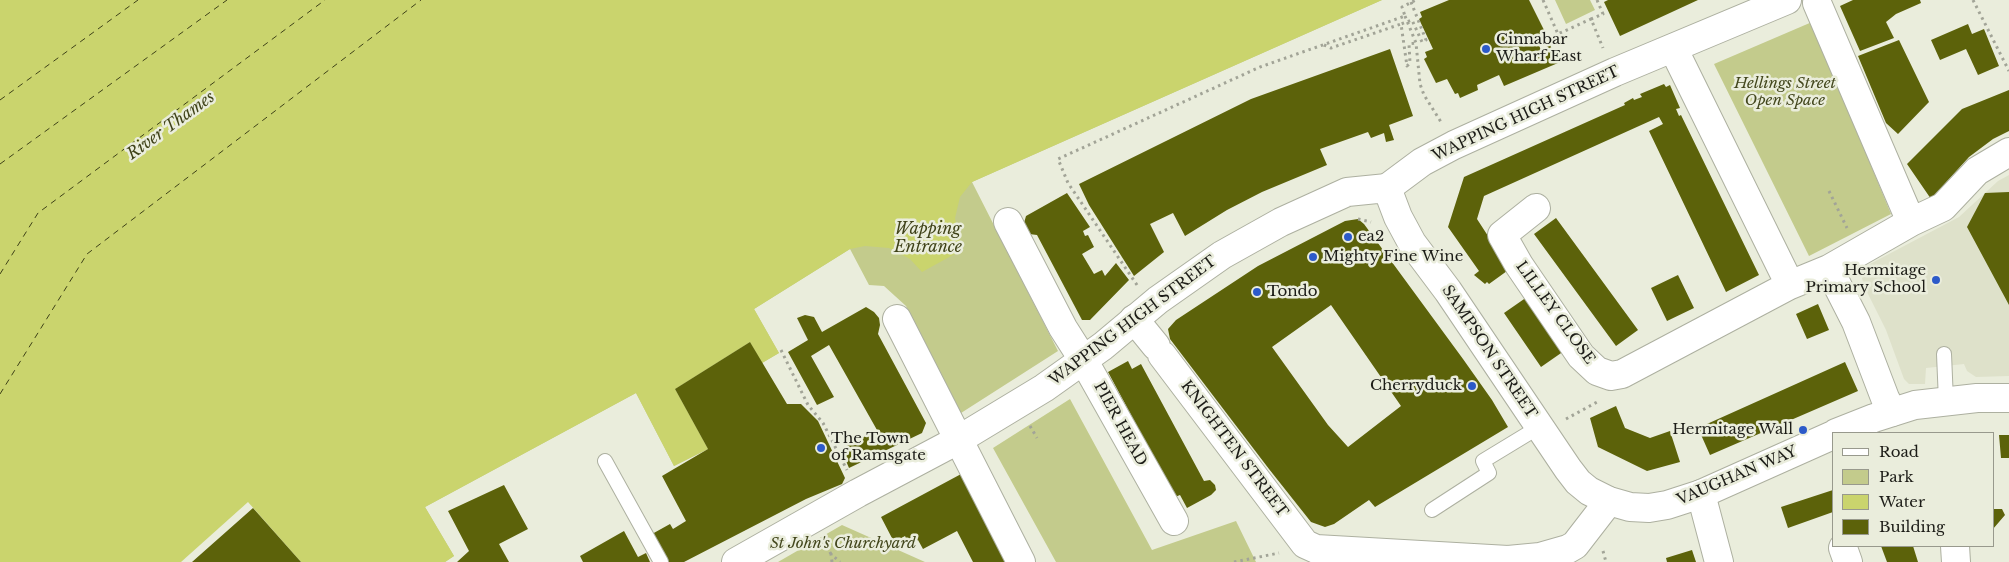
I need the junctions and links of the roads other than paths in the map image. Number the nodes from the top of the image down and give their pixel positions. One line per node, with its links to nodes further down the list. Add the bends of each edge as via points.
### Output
1 (1786, 0): 3 (street, WAPPING HIGH STREET)
2 (1816, 1): 8 (street)
3 (1673, 48): 5 (street, WAPPING HIGH STREET, via 1454,145 1422,162); 10 (street)
4 (2009, 152): 8 (street, via 1976,172 1943,207)
5 (1387, 188): 12 (street, WAPPING HIGH STREET, via 1347,192 1281,222 1214,260); 18 (street, SAMPSON STREET, via 1412,243)
6 (1536, 208): 10 (street, LILLEY CLOSE, via 1502,235 1581,356 1597,372 1611,376 1622,374)
7 (1008, 222): 14 (street, PIER HEAD, via 1063,328)
8 (1911, 222): 9 (street)
9 (1829, 269): 10 (street, LILLEY CLOSE); 17 (street, via 1856,322)
10 (1790, 285)
11 (897, 319): 21 (street)
12 (1134, 319): 14 (street, WAPPING HIGH STREET); 24 (street, KNIGHTEN STREET, via 1305,544 1316,549 1508,560 1540,557 1575,545)
13 (1944, 354): 16 (lane)
14 (1084, 360): 21 (street, WAPPING HIGH STREET); 26 (street, PIER HEAD)
15 (2009, 398): 16 (street, VAUGHAN WAY)
16 (1946, 401): 17 (street, VAUGHAN WAY)
17 (1892, 412): 19 (street, VAUGHAN WAY)
18 (1539, 426): 24 (street, SAMPSON STREET, via 1578,482); 25 (lane, via 1483,461 1489,473)
19 (1839, 432)
20 (1832, 435): 23 (street, VAUGHAN WAY)
21 (958, 440): 29 (street, WAPPING HIGH STREET); 30 (street)
22 (605, 461): 28 (lane)
23 (1701, 494): 24 (street, VAUGHAN WAY, via 1649,508); 31 (street)
24 (1609, 501)
25 (1432, 510)
26 (1174, 522)
27 (1955, 547): 32 (street)
28 (661, 562)
29 (736, 562)
30 (1021, 562)
31 (1719, 562)
32 (1956, 562)

